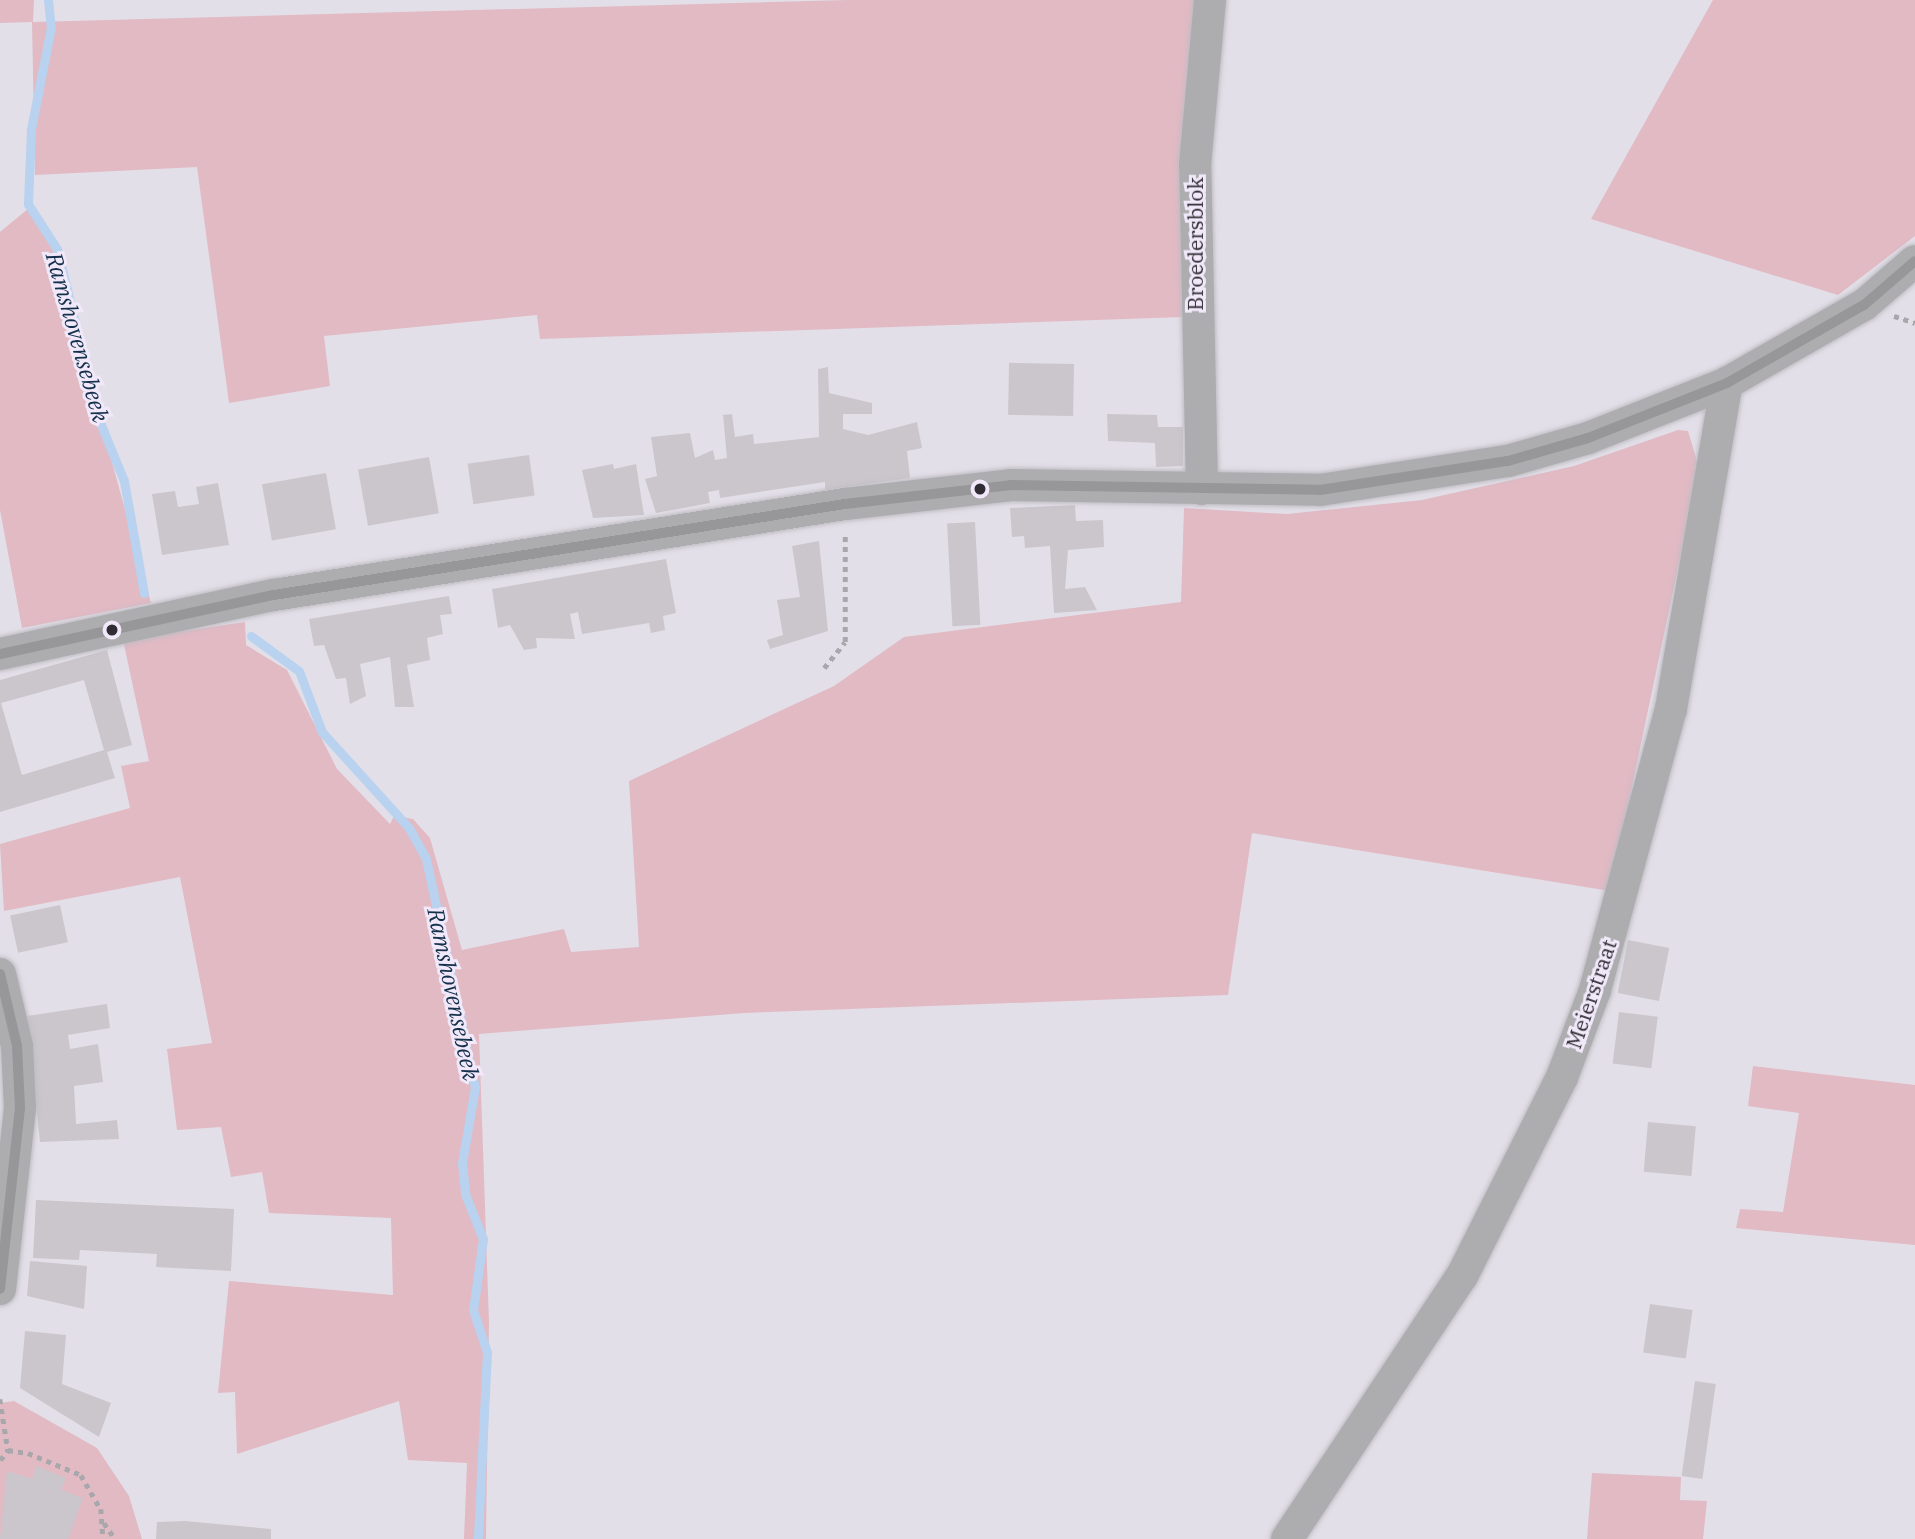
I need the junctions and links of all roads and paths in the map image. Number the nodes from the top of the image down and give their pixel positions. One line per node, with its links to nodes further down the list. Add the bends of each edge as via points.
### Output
1 (1210, 0): 4 (street, Broedersblok, via 1195,165)
2 (1915, 261): 3 (street, via 1864,305)
3 (1727, 383): 4 (street, via 1588,438 1508,461 1320,490); 16 (street, Meierstraat, via 1671,709 1595,990 1562,1077 1462,1276)
4 (1202, 489): 5 (street, via 1010,485)
5 (845, 504): 6 (street, via 274,595); 7 (path, via 845,642)
6 (0, 654)
7 (824, 668)
8 (0, 974): 9 (street, via 17,1046 20,1108)
9 (0, 1289)
10 (0, 1399): 11 (path)
11 (8, 1450): 12 (path); 13 (path, via 81,1475)
12 (0, 1460)
13 (103, 1522): 14 (path); 15 (path)
14 (103, 1539)
15 (115, 1539)
16 (1287, 1539)

